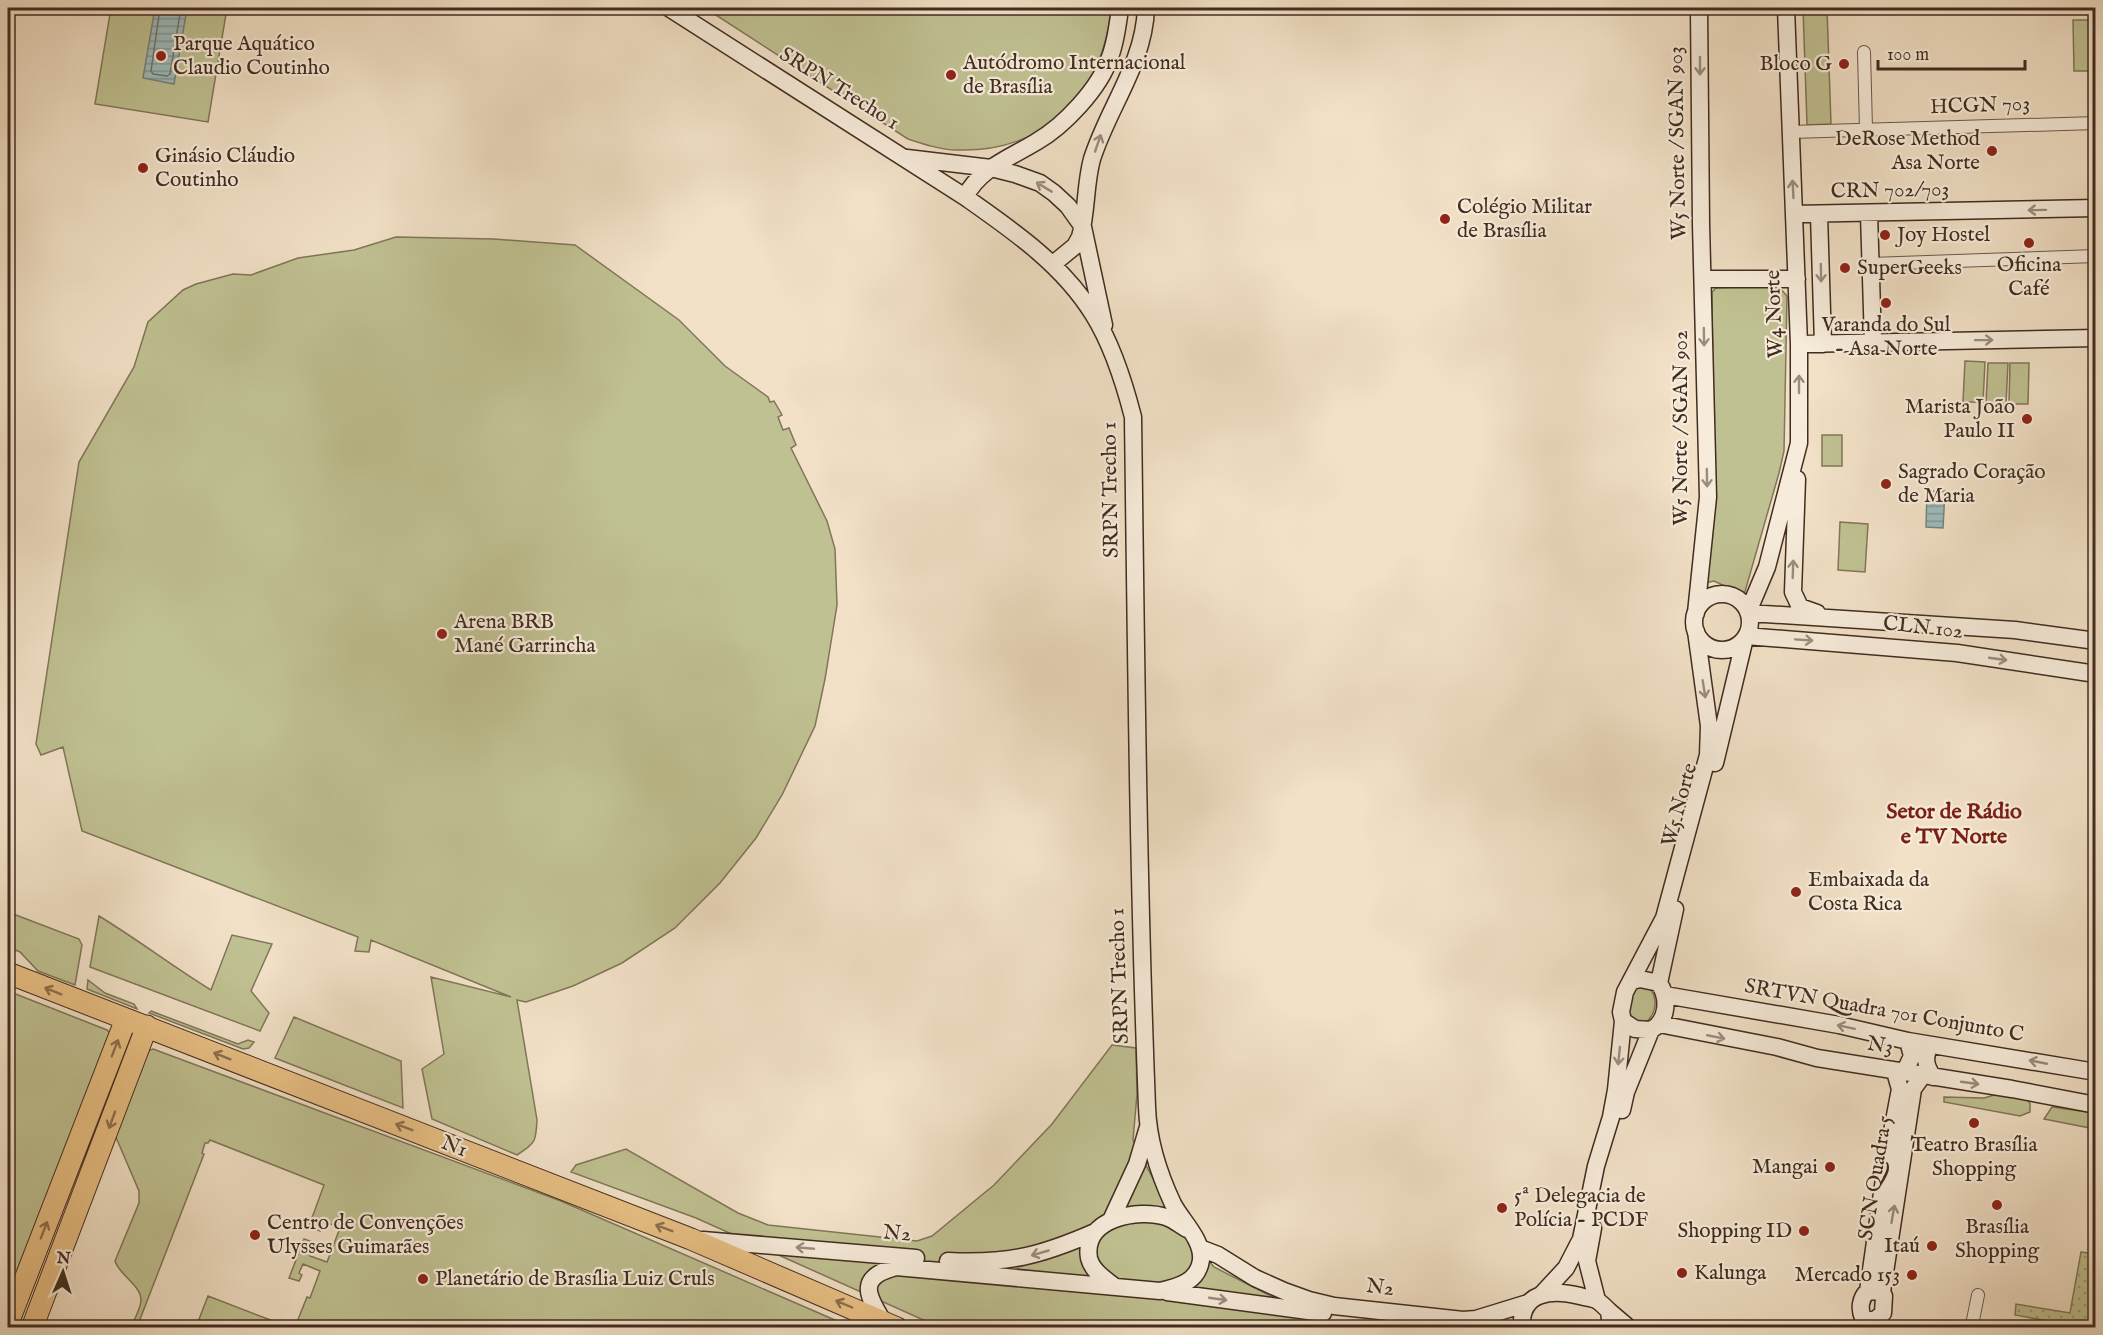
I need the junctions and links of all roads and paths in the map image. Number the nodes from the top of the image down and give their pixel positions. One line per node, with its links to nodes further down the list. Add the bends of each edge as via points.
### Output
1 (669, 8): 11 (main road, SRPN Trecho 1)
2 (1120, 8): 10 (main road, via 1110,59 1094,87 1066,119)
3 (1146, 8): 15 (main road, one-way to 3, via 1091,162 1139,53)
4 (1699, 8): 25 (main road, W5 Norte / SGAN 903, one-way to 25)
5 (1786, 8): 9 (main road, W4 Norte)
6 (1864, 52): 8 (street)
7 (2096, 123): 8 (street, HCGN 703)
8 (1866, 129): 9 (street, HCGN 703)
9 (1790, 132): 17 (main road, W4 Norte, one-way to 9)
10 (1014, 154): 12 (main road); 13 (main road)
11 (904, 158): 12 (main road); 14 (main road, SRPN Trecho 1)
12 (966, 165): 13 (main road)
13 (991, 168): 14 (main road, via 975,181); 20 (main road, one-way to 13, via 1068,206 1040,183)
14 (965, 197): 23 (main road, SRPN Trecho 1)
15 (1087, 200): 20 (main road); 21 (main road)
16 (2096, 208): 18 (main road, CRN 702/703, one-way to 18)
17 (1794, 214): 19 (main road, CRN 702/703); 26 (main road, W4 Norte)
18 (1869, 214): 19 (main road, CRN 702/703); 24 (main road)
19 (1819, 215): 31 (main road, one-way to 31)
20 (1083, 227): 21 (main road); 23 (main road, via 1075,246)
21 (1089, 255): 28 (main road)
22 (2096, 256): 24 (street)
23 (1053, 264): 28 (main road, SRPN Trecho 1, via 1094,314)
24 (1871, 264): 29 (main road)
25 (1703, 279): 26 (main road); 34 (main road, W5 Norte / SGAN 902, one-way to 34, via 1708,497)
26 (1797, 279): 30 (main road, W4 Norte)
27 (2096, 338): 29 (main road, one-way to 27)
28 (1107, 341): 57 (main road, SRPN Trecho 1, via 1133,417 1140,910)
29 (1873, 342): 31 (main road)
30 (1799, 344): 31 (main road); 32 (main road, W4 Norte, one-way to 30)
31 (1823, 344)
32 (1799, 442): 33 (main road, W4 Norte, via 1767,567); 35 (main road, one-way to 32, via 1800,607 1793,592)
33 (1748, 612): 34 (main road, via 1732,595 1720,594 1708,597); 35 (main road, CLN 102); 38 (main road, via 1749,629)
34 (1696, 614): 37 (main road)
35 (1838, 618): 36 (main road, CLN 102)
36 (1873, 619): 39 (main road, CLN 102); 40 (main road)
37 (1696, 631): 38 (main road, via 1700,639 1715,648 1732,647); 43 (main road, one-way to 43, via 1709,726 1708,755 1664,918)
38 (1745, 637): 40 (main road, CLN 102, one-way to 40); 44 (main road, W5 Norte, via 1673,915)
39 (2096, 641)
40 (1872, 645): 41 (main road, CLN 102, one-way to 41)
41 (2096, 674)
42 (8, 973): 45 (highway, N1, one-way to 42)
43 (1632, 981): 44 (main road, via 1654,980); 46 (main road, via 1622,1003)
44 (1662, 989): 48 (main road, via 1664,1014); 49 (main road, SRTVN Quadra 701 Conjunto C, one-way to 44)
45 (126, 1019): 47 (highway, N1); 54 (highway, one-way to 45)
46 (1623, 1021): 48 (main road, via 1635,1029); 67 (main road, one-way to 67, via 1611,1117 1581,1239 1566,1268)
47 (147, 1026): 55 (highway); 61 (highway, N1, one-way to 47)
48 (1655, 1027): 51 (main road, N3, one-way to 51); 68 (main road, via 1626,1092 1598,1199 1587,1261)
49 (1908, 1041): 50 (main road, SRTVN Quadra 701 Conjunto C); 51 (main road, via 1912,1056)
50 (1930, 1045): 52 (main road, SRTVN Quadra 701 Conjunto C, one-way to 50); 53 (main road, via 1925,1058)
51 (1900, 1072): 53 (main road, N3); 65 (main road, via 1887,1158)
52 (2096, 1072)
53 (1928, 1076): 56 (main road, N3, one-way to 56); 65 (main road, SCN Quadra 5, one-way to 53, via 1913,1089)
54 (100, 1084): 55 (highway); 70 (highway, one-way to 54)
55 (122, 1092): 73 (highway, one-way to 73)
56 (2096, 1105)
57 (1148, 1126): 58 (main road, SRPN Trecho 1, via 1137,1164); 59 (main road, SRPN Trecho 1, via 1161,1174)
58 (1112, 1218): 59 (main road, via 1146,1213 1168,1217); 60 (main road)
59 (1190, 1231): 62 (main road)
60 (1095, 1233): 61 (main road, N2, one-way to 61, via 1035,1255 977,1262); 63 (main road, via 1089,1259)
61 (691, 1239): 72 (highway, N1, one-way to 61)
62 (1200, 1248): 64 (main road, via 1196,1274 1188,1282); 67 (main road, N2, via 1284,1292 1334,1306 1462,1320)
63 (1114, 1286): 64 (main road); 72 (main road, N2, via 896,1267 871,1278 868,1290 871,1302)
64 (1160, 1291): 74 (main road, N2, one-way to 74)
65 (1875, 1292): 71 (main road, via 1884,1296 1882,1313)
66 (1978, 1295): 69 (street)
67 (1534, 1299): 68 (main road, via 1557,1292); 75 (main road, via 1523,1310)
68 (1606, 1313): 76 (main road)
69 (1973, 1320)
70 (8, 1323)
71 (1868, 1323)
72 (890, 1324)
73 (32, 1328)
74 (1434, 1328)
75 (1522, 1328)
76 (1629, 1328)

